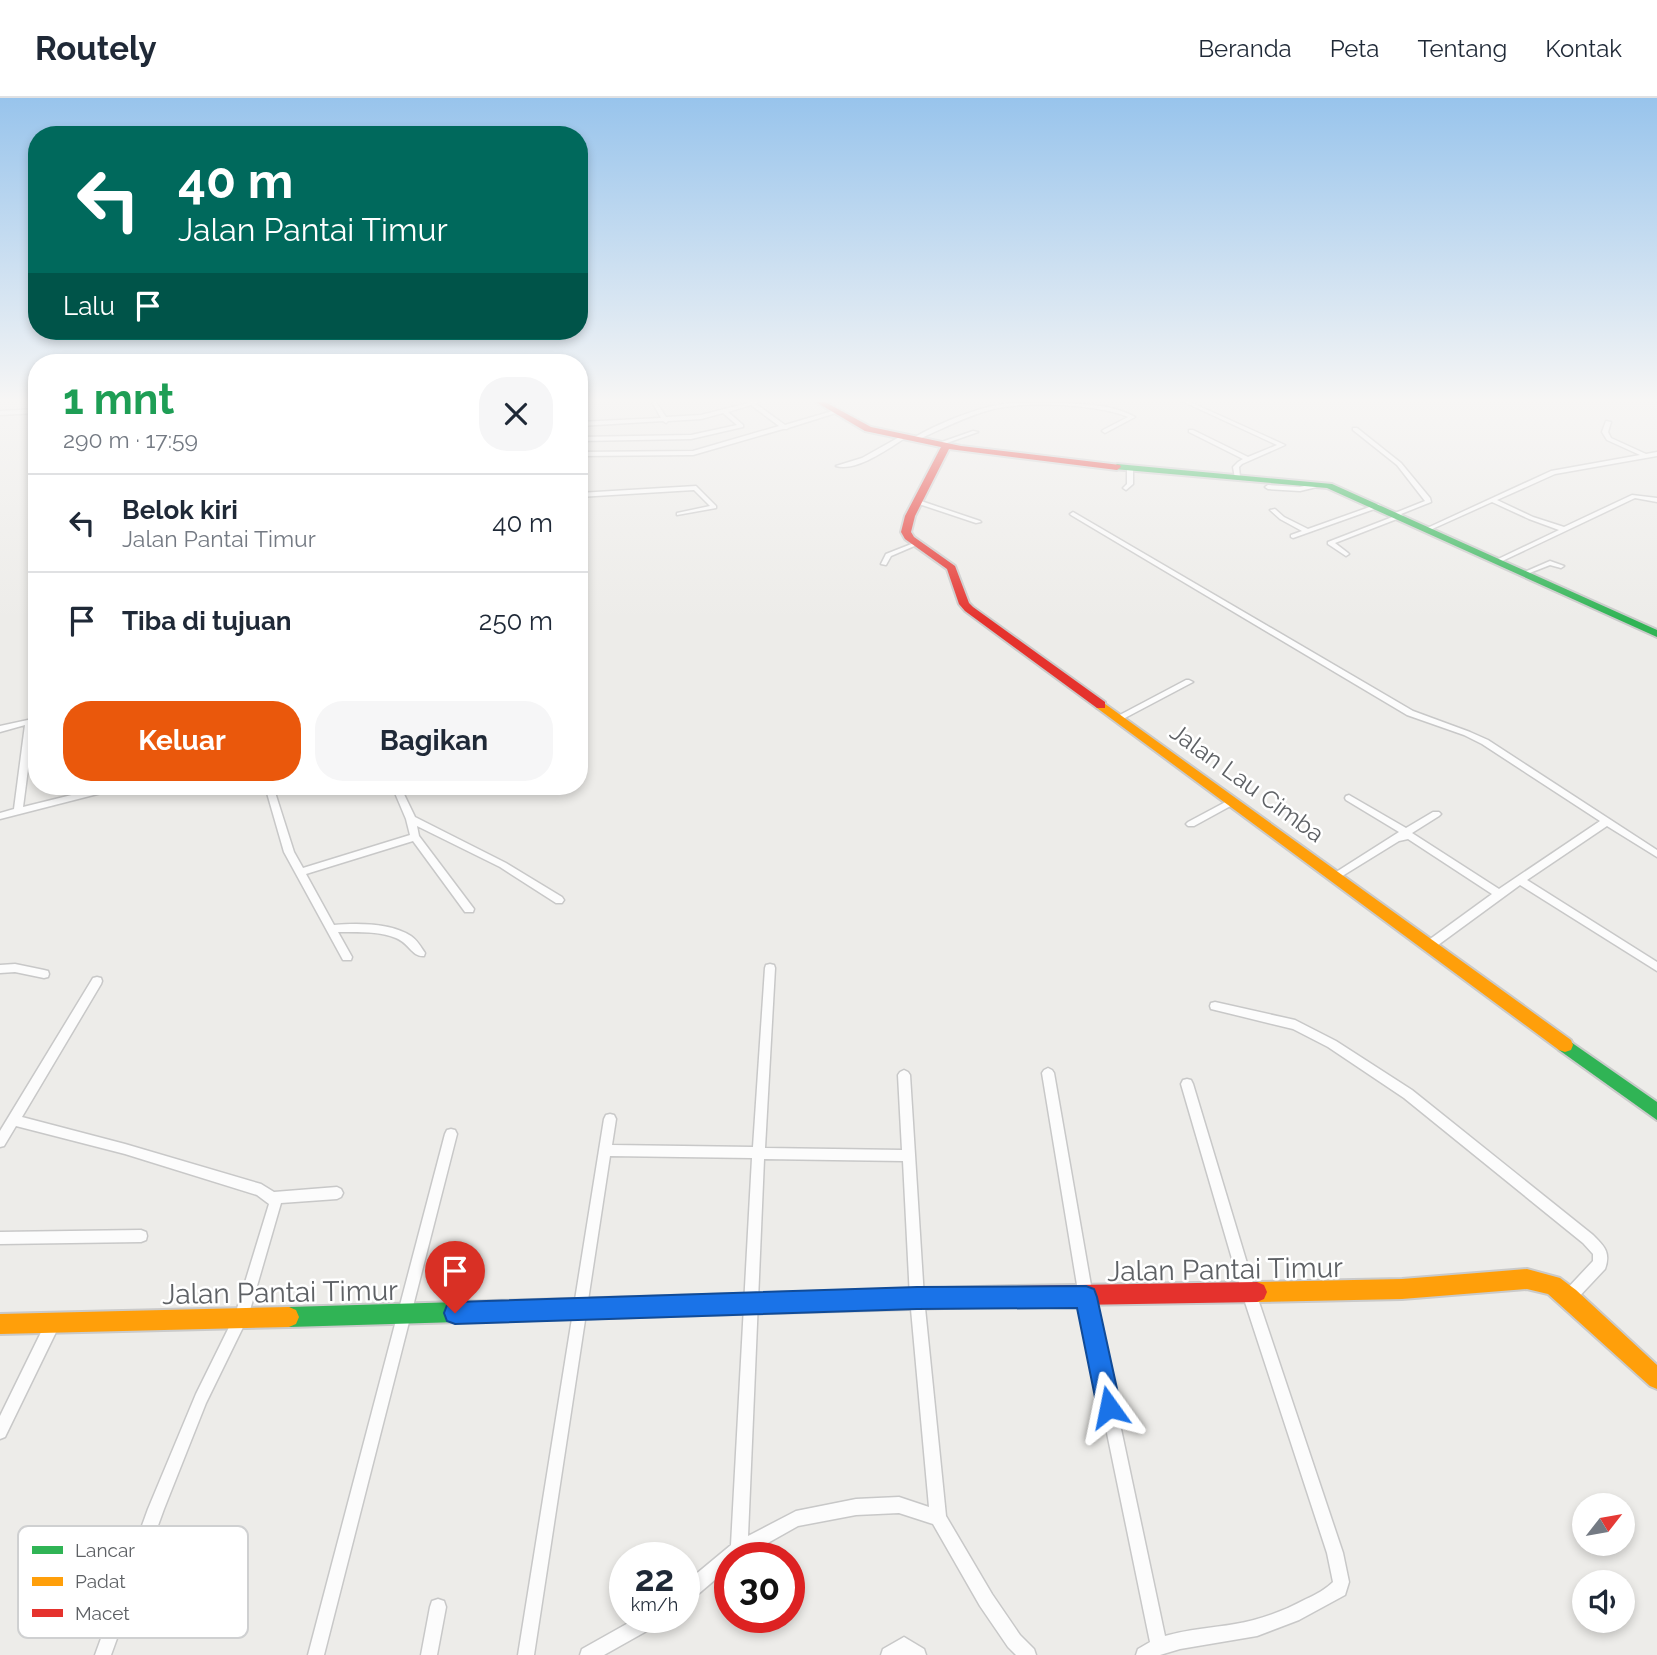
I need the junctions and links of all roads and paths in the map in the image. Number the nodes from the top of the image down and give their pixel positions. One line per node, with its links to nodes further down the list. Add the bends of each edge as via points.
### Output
1 (930, 475): 13 (street)
2 (1130, 475): 9 (street)
3 (1209, 475): 6 (street)
4 (1408, 475): 18 (street, via 1428,502)
5 (1547, 475): 11 (street)
6 (1237, 477): 7 (street)
7 (1320, 485): 8 (street); 14 (street)
8 (1268, 487)
9 (1126, 488)
10 (588, 494): 16 (street, via 692,488 699,489 714,507)
11 (1493, 500): 20 (street); 21 (street)
12 (1657, 500): 21 (street, via 1634,496)
13 (918, 502): 19 (street); 24 (street, via 906,532)
14 (1378, 506): 18 (street); 22 (street)
15 (1273, 510): 22 (street)
16 (679, 514)
17 (1073, 514): 45 (street, via 1410,713 1485,742)
18 (1398, 515): 20 (street); 25 (street, via 1330,543)
19 (978, 522)
20 (1428, 529): 26 (street)
21 (1563, 529): 26 (street)
22 (1308, 531): 23 (street)
23 (1293, 536)
24 (916, 544): 27 (street, via 888,555); 32 (street, Jalan Lau Cimba, via 951,568 969,609)
25 (1346, 554)
26 (1498, 561): 29 (street)
27 (884, 564)
28 (1561, 565): 29 (street, via 1550,563)
29 (1525, 573): 30 (street)
30 (1657, 634)
31 (1189, 682): 32 (street)
32 (1120, 718): 40 (street, Jalan Lau Cimba)
33 (28, 722): 34 (street)
34 (0, 729)
35 (28, 751): 41 (street)
36 (83, 795): 41 (street)
37 (272, 795): 50 (street)
38 (400, 795): 44 (street)
39 (1349, 798): 47 (street)
40 (1233, 801): 46 (street); 51 (street, Jalan Lau Cimba)
41 (18, 812): 43 (street)
42 (1436, 814): 47 (street)
43 (0, 816)
44 (411, 819): 48 (street); 54 (street, via 503,865)
45 (1606, 822): 49 (street); 52 (street)
46 (1191, 824)
47 (1403, 833): 51 (street); 53 (street)
48 (415, 837): 50 (street); 55 (street)
49 (1657, 854)
50 (300, 872): 56 (street)
51 (1336, 876): 57 (street, Jalan Lau Cimba)
52 (1520, 880): 53 (street); 60 (street)
53 (1499, 894): 57 (street)
54 (559, 900)
55 (469, 909)
56 (332, 929): 58 (street, via 396,934 408,939); 59 (street)
57 (1430, 945): 69 (street, Jalan Lau Cimba)
58 (420, 953)
59 (347, 957)
60 (1657, 967)
61 (770, 968): 75 (street)
62 (0, 969): 63 (street)
63 (44, 974)
64 (97, 981): 71 (street)
65 (1215, 1006): 83 (street, via 1295,1025 1332,1044 1408,1094 1588,1239 1600,1251 1600,1265)
66 (1048, 1073): 82 (street)
67 (904, 1075): 76 (street)
68 (1187, 1084): 81 (street)
69 (1657, 1112)
70 (610, 1119): 74 (street)
71 (15, 1120): 73 (street); 78 (street, via 261,1190)
72 (451, 1134): 87 (street)
73 (0, 1142)
74 (605, 1150): 75 (street); 86 (street)
75 (756, 1153): 76 (street); 85 (street)
76 (907, 1156): 84 (street)
77 (337, 1193): 78 (street)
78 (272, 1198): 88 (street, via 274,1211)
79 (141, 1236): 80 (street)
80 (0, 1238)
81 (1249, 1293): 82 (street, Jalan Pantai Timur); 83 (street, Jalan Pantai Timur, via 1402,1289 1527,1279 1553,1285); 102 (street, via 1335,1553 1341,1586 1287,1618)
82 (1086, 1297): 84 (street, Jalan Pantai Timur); 102 (street)
83 (1569, 1297): 91 (street, Jalan Pantai Timur)
84 (917, 1298): 85 (street, Jalan Pantai Timur); 93 (street)
85 (753, 1303): 86 (street, Jalan Pantai Timur); 95 (street)
86 (580, 1310): 87 (street, Jalan Pantai Timur); 106 (street)
87 (405, 1314): 88 (street, Jalan Pantai Timur); 104 (street)
88 (241, 1317): 89 (street, Jalan Pantai Timur); 94 (street, via 215,1365)
89 (53, 1323): 90 (street, Jalan Pantai Timur); 92 (street)
90 (0, 1324)
91 (1657, 1379)
92 (0, 1432)
93 (938, 1518): 96 (street, via 899,1505 856,1507 796,1519); 110 (street, via 986,1600)
94 (150, 1526)
95 (739, 1542)
96 (752, 1542)
97 (714, 1570): 98 (street)
98 (700, 1582)
99 (439, 1607): 105 (street)
100 (626, 1633): 107 (street)
101 (109, 1638): 103 (street)
102 (1159, 1645): 111 (street)
103 (103, 1655)
104 (316, 1655)
105 (429, 1655)
106 (526, 1655)
107 (588, 1655)
108 (889, 1655): 109 (street, via 904,1645)
109 (918, 1655)
110 (1028, 1655)
111 (1144, 1655)

